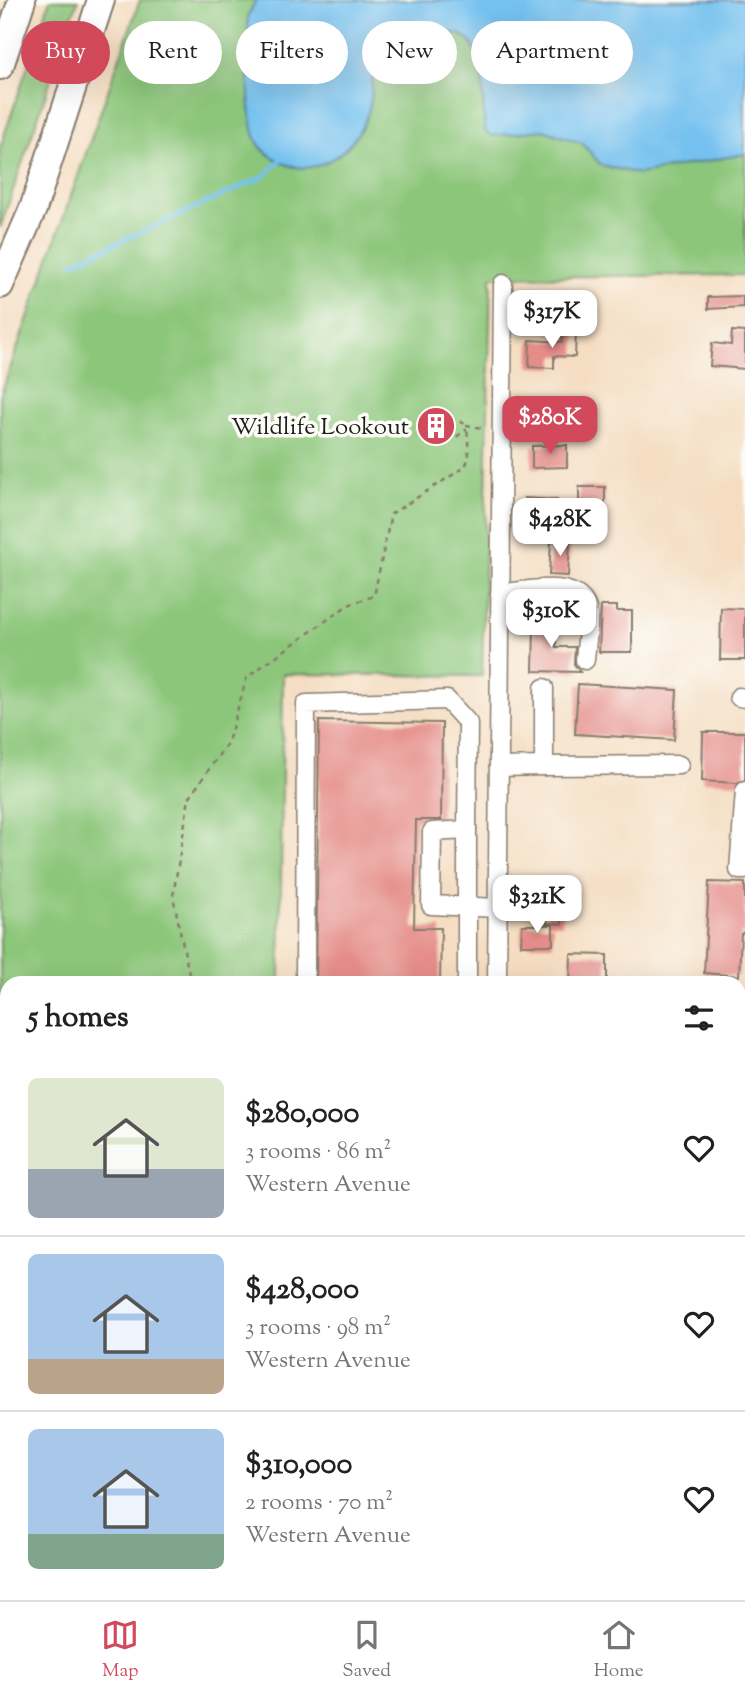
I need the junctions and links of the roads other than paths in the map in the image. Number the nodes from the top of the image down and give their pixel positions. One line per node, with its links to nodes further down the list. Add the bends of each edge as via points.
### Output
1 (22, 0): 3 (highway)
2 (101, 0): 5 (highway, via 33,209)
3 (0, 66)
4 (503, 284): 6 (street)
5 (0, 285)
6 (500, 594): 7 (street, via 536,587 574,594 588,613); 11 (street)
7 (585, 660)
8 (544, 688): 10 (street)
9 (679, 765): 10 (street)
10 (544, 766): 11 (street)
11 (499, 767): 16 (street)
12 (745, 791): 14 (street, via 739,870)
13 (467, 830): 15 (street); 15 (street, via 432,832 430,905); 17 (street, via 468,723 446,700 306,704)
14 (745, 870)
15 (469, 906): 16 (street); 18 (street)
16 (498, 908): 19 (street)
17 (305, 976)
18 (467, 976)
19 (497, 976)

